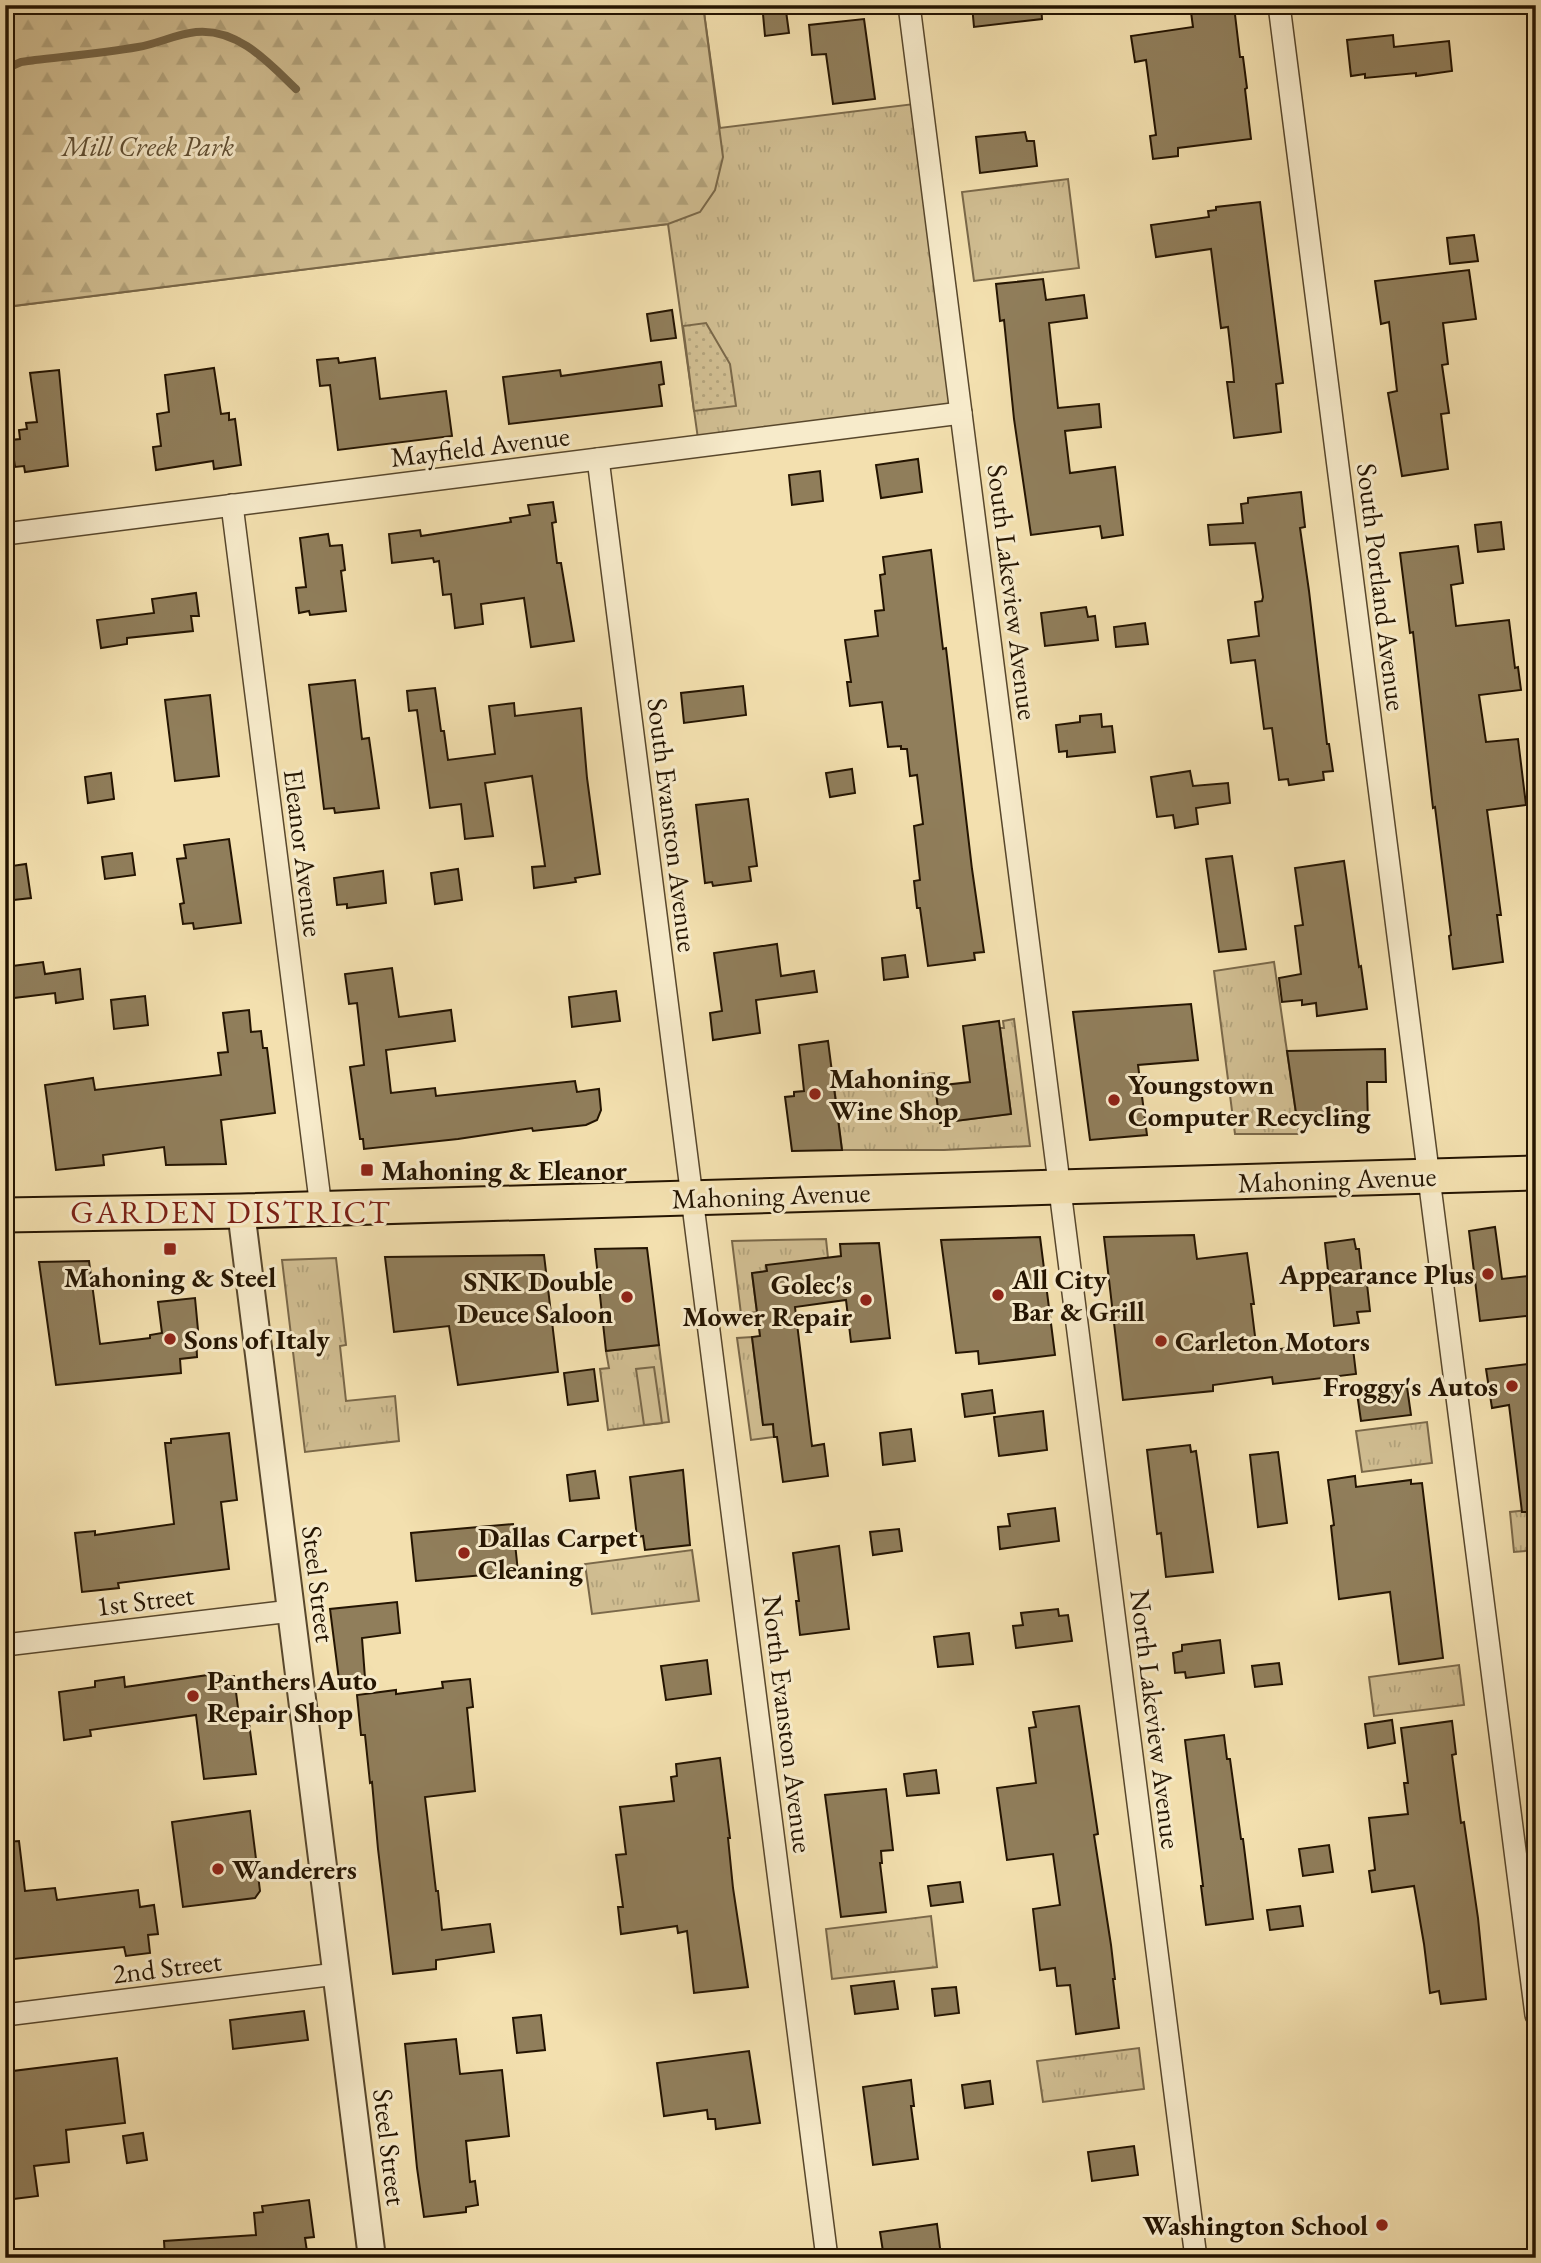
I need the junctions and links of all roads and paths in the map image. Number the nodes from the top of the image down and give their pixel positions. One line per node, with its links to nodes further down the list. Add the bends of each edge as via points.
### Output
1 (909, 5): 3 (street, South Lakeview Avenue)
2 (1279, 5): 8 (street, South Portland Avenue)
3 (961, 413): 4 (street, Mayfield Avenue); 9 (street, South Lakeview Avenue)
4 (598, 459): 5 (street, Mayfield Avenue); 10 (street, South Evanston Avenue)
5 (232, 505): 6 (street, Mayfield Avenue); 11 (street, Eleanor Avenue)
6 (5, 534)
7 (1536, 1173): 8 (main road, Mahoning Avenue)
8 (1429, 1176): 9 (main road, Mahoning Avenue); 18 (street, South Portland Avenue)
9 (1061, 1186): 10 (main road, Mahoning Avenue); 21 (street, North Lakeview Avenue)
10 (692, 1198): 11 (main road, Mahoning Avenue); 20 (street, North Evanston Avenue)
11 (321, 1208): 12 (main road, Mahoning Avenue)
12 (240, 1211): 13 (main road, Mahoning Avenue); 14 (street, Steel Street)
13 (5, 1215)
14 (291, 1611): 15 (street, 1st Street); 16 (street, Steel Street)
15 (5, 1645)
16 (336, 1974): 17 (street, 2nd Street); 19 (street, Steel Street)
17 (5, 2015)
18 (1536, 2015)
19 (372, 2258)
20 (827, 2258)
21 (1196, 2258)

